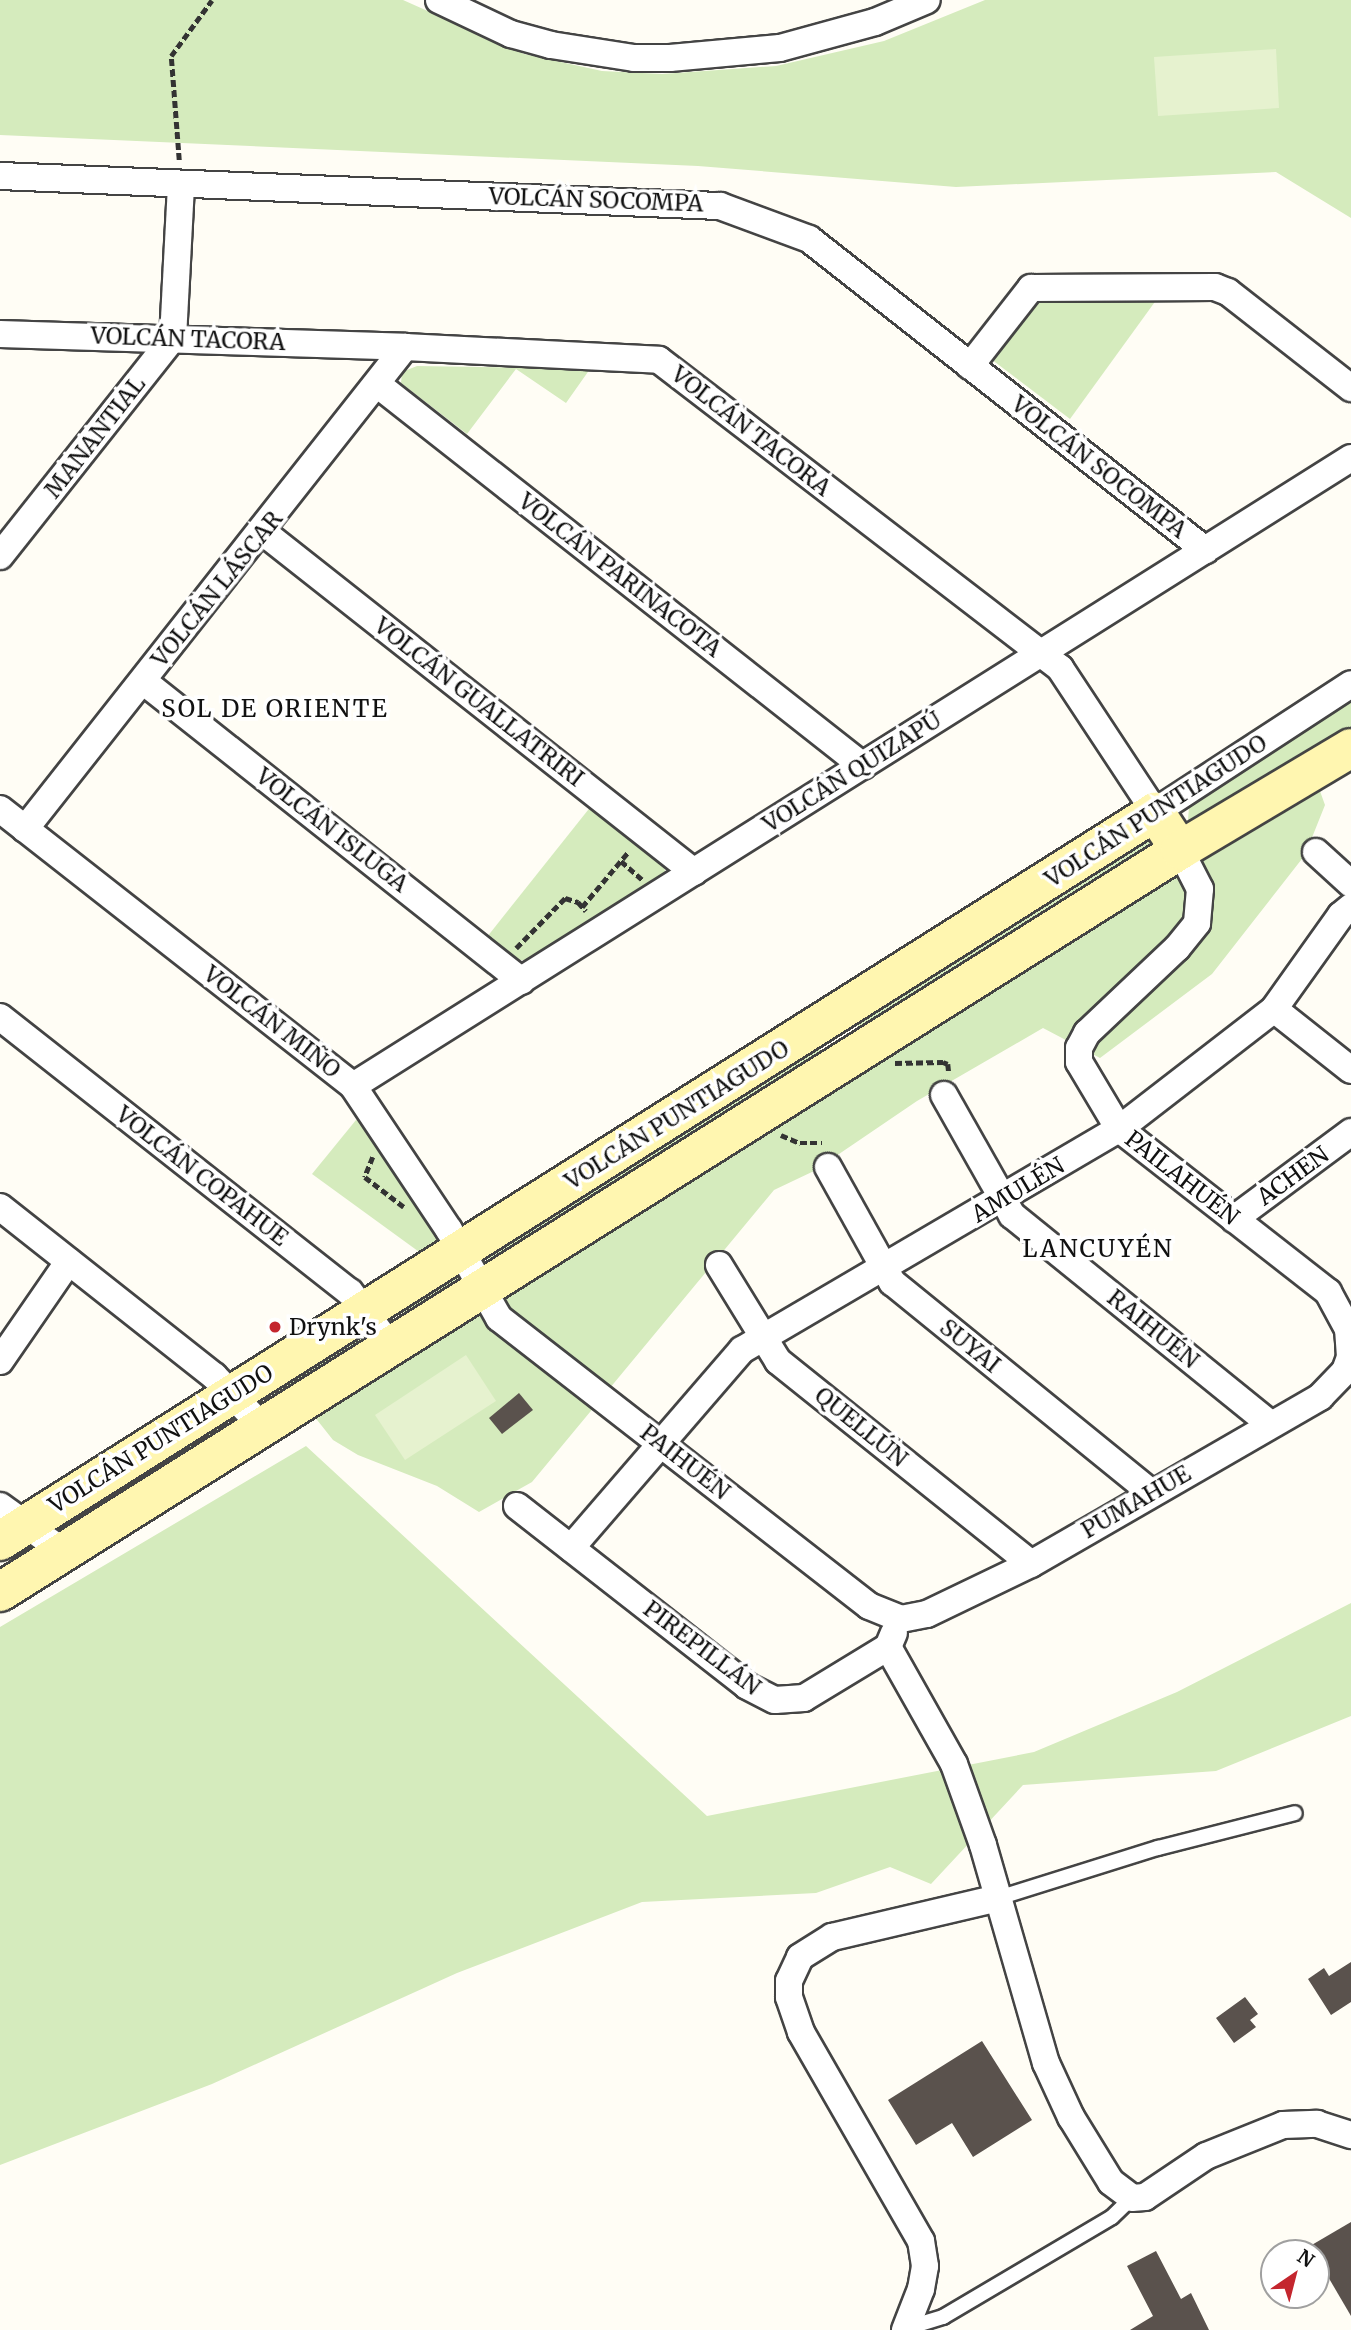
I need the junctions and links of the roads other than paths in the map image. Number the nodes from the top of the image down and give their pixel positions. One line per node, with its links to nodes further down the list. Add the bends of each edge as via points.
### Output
1 (439, 0): 2 (street, via 511,34 551,45 634,58 670,58 780,48 874,22)
2 (927, 0)
3 (0, 176): 4 (street, VOLCÁN SOCOMPA)
4 (181, 186): 6 (street); 8 (street, VOLCÁN SOCOMPA, via 696,201 720,206 809,239)
5 (0, 334): 6 (street, VOLCÁN TACORA)
6 (173, 338): 7 (street, VOLCÁN TACORA); 14 (street, MANANTIAL)
7 (405, 346): 9 (street, VOLCÁN LÁSCAR); 15 (street, VOLCÁN TACORA, via 659,360)
8 (970, 366): 10 (street, via 1031,288 1215,287 1228,292); 13 (street, VOLCÁN SOCOMPA)
9 (377, 384): 12 (street, VOLCÁN LÁSCAR); 19 (street, VOLCÁN PARINACOTA)
10 (1351, 388)
11 (1351, 458): 13 (street, VOLCÁN QUIZAPÚ)
12 (263, 533): 16 (street, VOLCÁN LÁSCAR); 25 (street, VOLCÁN GUALLATRIRI)
13 (1205, 550): 15 (street, VOLCÁN QUIZAPÚ)
14 (0, 556)
15 (1040, 654): 19 (street, VOLCÁN QUIZAPÚ); 21 (street, VOLCÁN TACORA, via 1077,688)
16 (143, 681): 22 (street, VOLCÁN LÁSCAR); 28 (street, VOLCÁN ISLUGA)
17 (1351, 684): 21 (street, VOLCÁN PUNTIAGUDO)
18 (1351, 748): 23 (main road, VOLCÁN PUNTIAGUDO)
19 (863, 766): 25 (street, VOLCÁN QUIZAPÚ)
20 (0, 810): 22 (street, VOLCÁN MIÑO)
21 (1155, 812): 23 (main road, VOLCÁN TACORA); 31 (main road, VOLCÁN PUNTIAGUDO)
22 (25, 829): 34 (street, VOLCÁN MIÑO)
23 (1180, 850): 32 (main road, VOLCÁN PUNTIAGUDO); 36 (street, PAILAHUÉN, via 1200,889 1197,923 1177,948 1095,1025 1079,1048 1085,1078)
24 (1316, 852): 26 (street)
25 (694, 872): 28 (street, VOLCÁN QUIZAPÚ)
26 (1351, 884)
27 (1351, 907): 29 (street, AMULÉN)
28 (521, 981): 34 (street, VOLCÁN QUIZAPÚ)
29 (1274, 1009): 33 (street); 36 (street, AMULÉN)
30 (0, 1017): 48 (street, VOLCÁN COPAHUE, via 340,1283)
31 (829, 1019): 32 (main road); 42 (main road, VOLCÁN PUNTIAGUDO)
32 (851, 1057): 46 (main road, VOLCÁN PUNTIAGUDO)
33 (1351, 1070)
34 (353, 1086): 42 (street, VOLCÁN MIÑO)
35 (944, 1095): 39 (street, RAIHUÉN)
36 (1119, 1129): 39 (street, AMULÉN); 41 (street, PAILAHUÉN)
37 (1351, 1132): 41 (street, ACHEN)
38 (828, 1167): 45 (street, SUYAI)
39 (1004, 1200): 45 (street, AMULÉN); 54 (street, RAIHUÉN, via 1012,1214)
40 (0, 1207): 43 (street)
41 (1234, 1219): 47 (street, PAILAHUÉN)
42 (461, 1251): 46 (street, VOLCÁN MIÑO); 48 (main road, VOLCÁN PUNTIAGUDO)
43 (69, 1261): 52 (street); 53 (street)
44 (719, 1265): 49 (street, QUELLÚN)
45 (883, 1268): 49 (street, AMULÉN); 57 (street, SUYAI, via 892,1282)
46 (482, 1290): 50 (main road, VOLCÁN PUNTIAGUDO); 56 (street, PAIHUÉN, via 492,1310 509,1327)
47 (1343, 1296): 51 (street, PAILAHUÉN)
48 (366, 1310): 50 (street, VOLCÁN COPAHUE); 53 (main road, VOLCÁN PUNTIAGUDO)
49 (762, 1337): 56 (street, AMULÉN, via 720,1371); 62 (street, QUELLÚN, via 778,1361)
50 (391, 1348): 55 (main road, VOLCÁN PUNTIAGUDO)
51 (1351, 1357): 54 (street, PUMAHUE, via 1330,1391)
52 (0, 1361)
53 (234, 1393): 55 (street); 59 (main road, VOLCÁN PUNTIAGUDO)
54 (1270, 1424): 57 (street, PUMAHUE)
55 (262, 1426): 61 (main road, VOLCÁN PUNTIAGUDO)
56 (661, 1442): 60 (street); 64 (street, PAIHUÉN, via 869,1606)
57 (1152, 1493): 62 (street, PUMAHUE)
58 (517, 1506): 60 (street, PIREPILLÁN)
59 (9, 1524): 61 (street)
60 (571, 1548): 65 (street, PIREPILLÁN, via 747,1686 775,1700 804,1698)
61 (64, 1552): 63 (main road, VOLCÁN PUNTIAGUDO)
62 (1031, 1564): 64 (street, PUMAHUE, via 927,1614)
63 (0, 1592)
64 (901, 1619): 65 (street)
65 (888, 1647): 67 (street, via 924,1707 967,1796)
66 (1295, 1814): 67 (lane, via 1158,1848)
67 (998, 1899): 69 (street, via 1046,2063 1094,2158 1111,2182); 70 (street, via 832,1937 800,1957 789,1981 791,2006 801,2032 921,2241 925,2266 917,2306)
68 (1351, 2134): 69 (street, via 1317,2124 1283,2125 1226,2146 1145,2197)
69 (1132, 2198): 70 (lane, via 1112,2217 943,2316)
70 (906, 2329)

